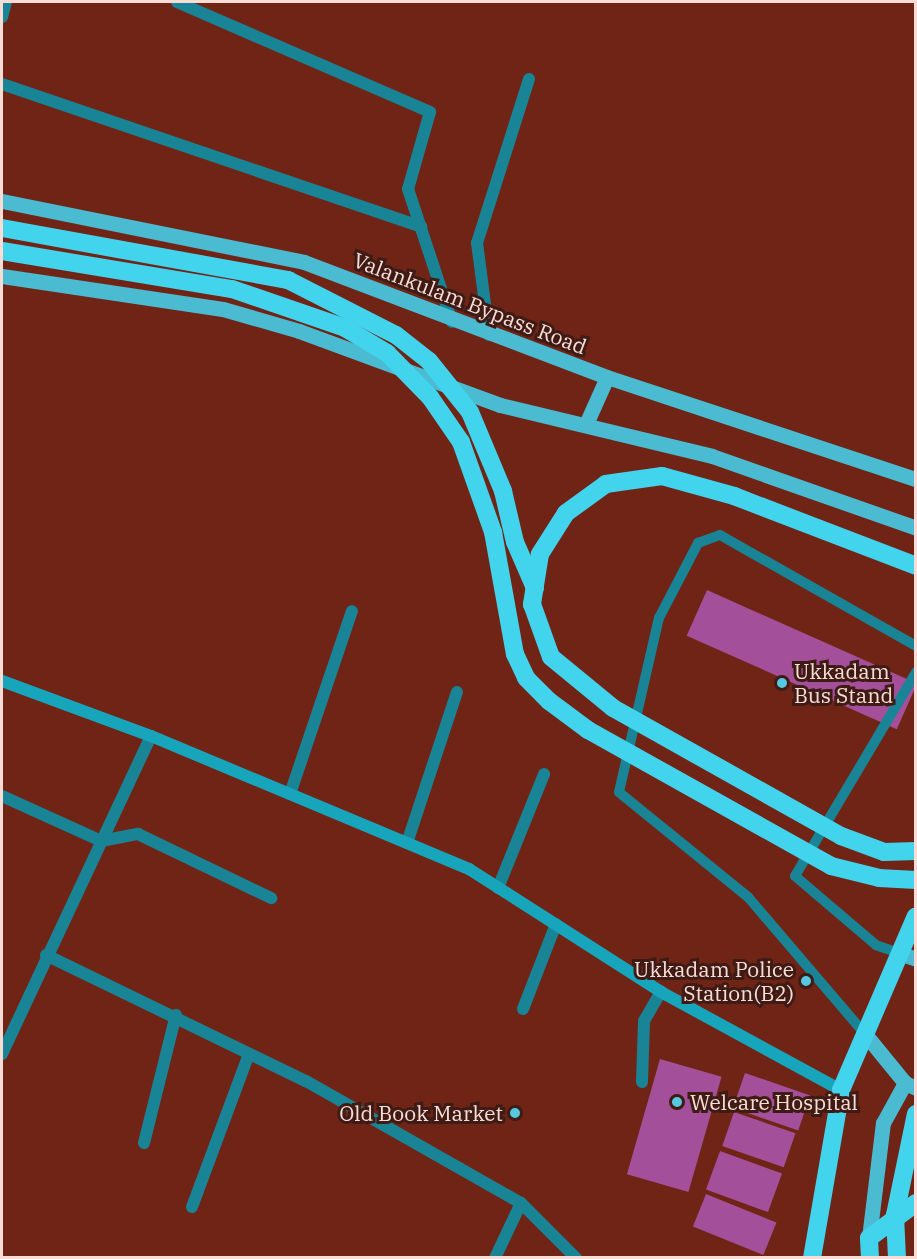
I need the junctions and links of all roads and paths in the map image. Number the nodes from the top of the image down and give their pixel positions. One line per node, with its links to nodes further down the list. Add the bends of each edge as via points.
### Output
1 (6, 2): 3 (street)
2 (177, 2): 7 (street, via 430,112 408,189)
3 (2, 17)
4 (529, 79): 12 (street, via 477,243)
5 (2, 84): 7 (street)
6 (2, 201): 11 (main road, Valankulam Bypass Road, via 304,262)
7 (421, 227): 11 (street)
8 (2, 228): 18 (highway, bridge, via 288,280 396,334 429,361 470,412 503,491 515,542)
9 (2, 251): 31 (highway, bridge, via 232,289 345,328 387,352 430,397 462,442 493,532 515,654 526,678 549,701 588,730 831,866 879,878)
10 (2, 276): 14 (main road, via 223,309 299,331 500,405)
11 (452, 322): 12 (main road, Valankulam Bypass Road)
12 (489, 335): 13 (main road, Valankulam Bypass Road)
13 (606, 377): 14 (main road); 15 (main road, Valankulam Bypass Road)
14 (586, 424): 16 (main road, via 712,456)
15 (915, 479)
16 (915, 528)
17 (915, 566): 18 (highway, bridge, via 734,496 662,476 606,484 573,507 540,554)
18 (535, 588): 30 (highway, bridge, via 537,626 551,657 613,708 841,836 884,852)
19 (352, 611): 26 (street)
20 (915, 646): 41 (lane, via 720,535 698,543 659,618 619,792 748,897)
21 (915, 672): 37 (lane, via 795,876 876,945)
22 (2, 681): 24 (street)
23 (457, 692): 29 (street)
24 (151, 736): 26 (street); 28 (street)
25 (544, 774): 32 (street)
26 (290, 794): 29 (street)
27 (2, 796): 28 (street)
28 (101, 841): 33 (street, via 138,834); 36 (street)
29 (407, 843): 32 (street, via 469,868)
30 (915, 851)
31 (915, 880)
32 (498, 888): 35 (street)
33 (271, 898)
34 (915, 916): 37 (highway)
35 (556, 924): 38 (street); 39 (street)
36 (46, 956): 40 (street); 42 (street)
37 (907, 956): 41 (highway)
38 (661, 992): 44 (street, via 644,1021); 46 (street)
39 (523, 1009)
40 (175, 1016): 43 (street); 48 (street)
41 (865, 1034): 45 (main road); 46 (highway)
42 (3, 1048)
43 (249, 1054): 49 (street); 51 (street)
44 (642, 1082)
45 (910, 1085): 52 (main road, via 883,1123)
46 (841, 1090): 55 (highway)
47 (915, 1114): 57 (highway, bridge, via 895,1215)
48 (144, 1143)
49 (521, 1203): 53 (street); 54 (street)
50 (915, 1203): 52 (highway)
51 (192, 1207)
52 (869, 1238): 56 (highway)
53 (495, 1257)
54 (576, 1257)
55 (812, 1257)
56 (870, 1257)
57 (897, 1257)

